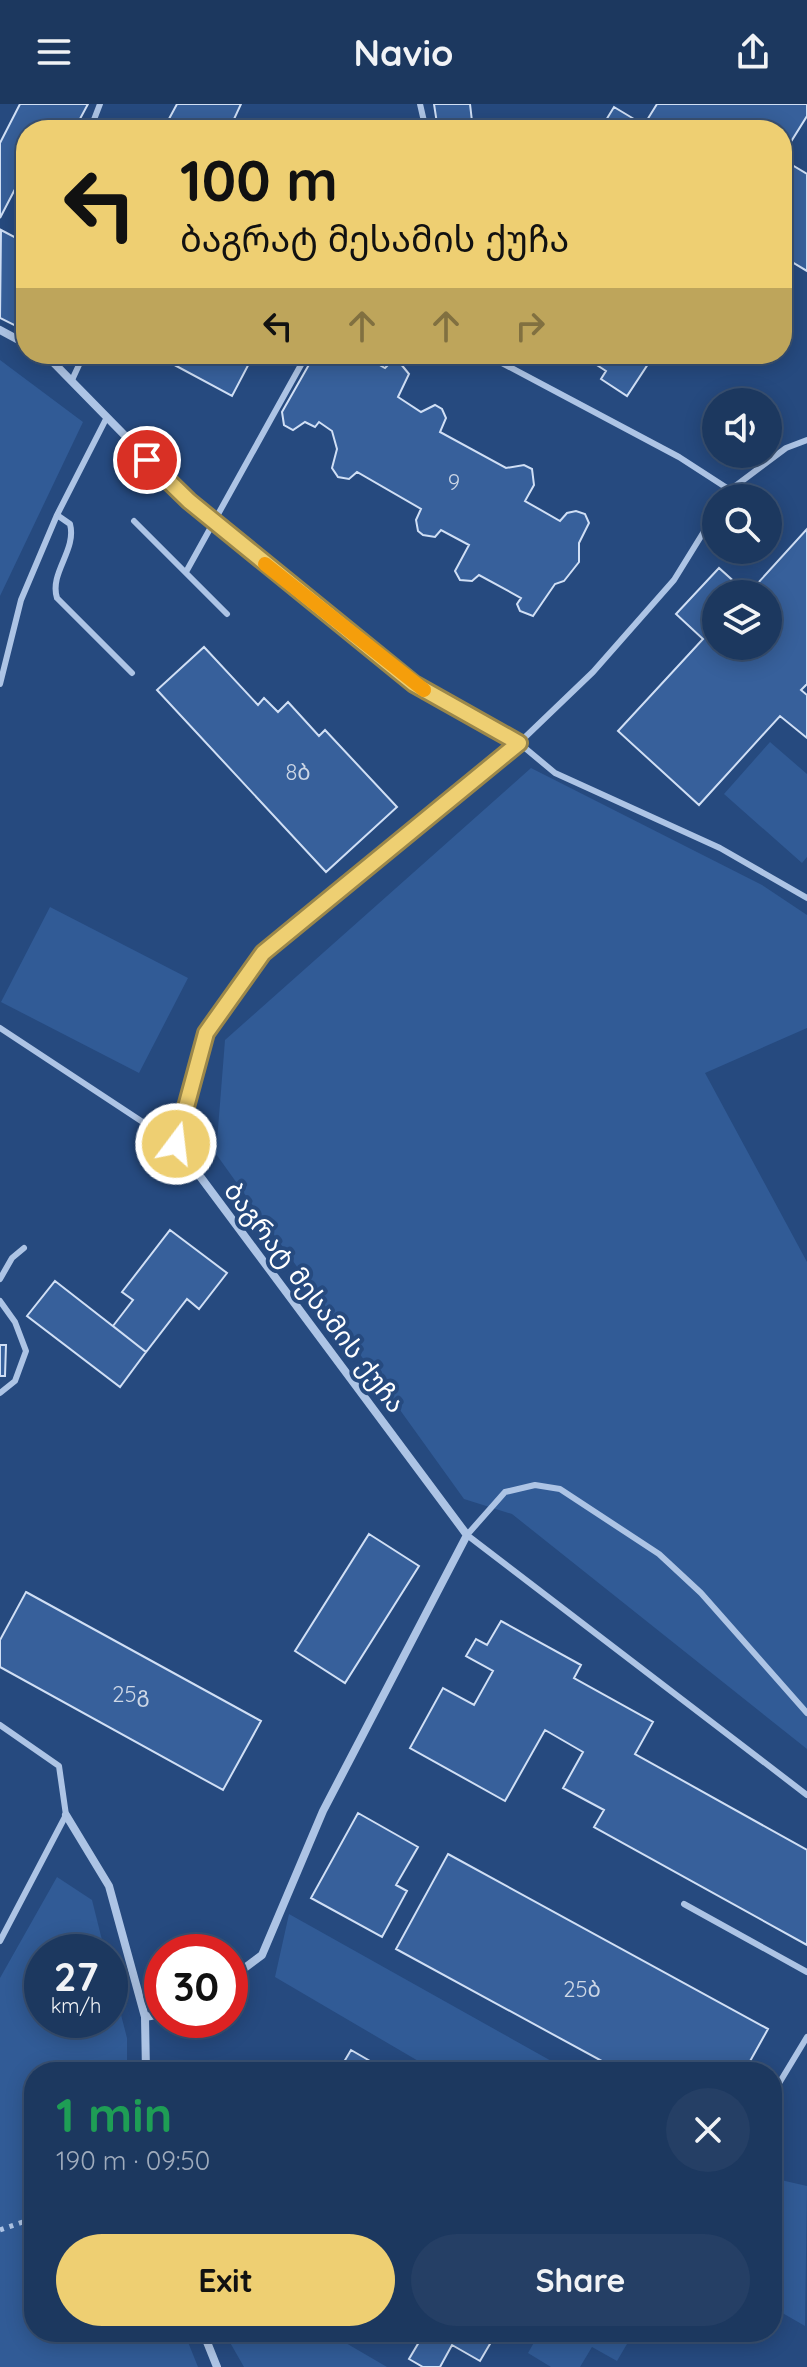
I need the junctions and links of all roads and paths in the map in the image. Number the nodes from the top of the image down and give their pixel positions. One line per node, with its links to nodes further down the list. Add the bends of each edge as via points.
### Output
1 (55, 364): 5 (street)
2 (79, 364): 5 (lane)
3 (302, 364): 12 (lane)
4 (504, 364): 8 (lane)
5 (72, 380): 6 (street)
6 (106, 419): 10 (lane); 12 (street)
7 (807, 440): 9 (lane, via 786,448)
8 (721, 484)
9 (738, 484)
10 (57, 515): 16 (lane, via 70,524 73,534 54,588 57,598); 17 (lane, via 21,600)
11 (134, 521): 14 (lane)
12 (215, 523): 14 (lane); 18 (street, via 414,684)
13 (702, 535): 18 (lane, via 674,580 593,672)
14 (186, 572): 15 (lane)
15 (227, 614)
16 (132, 673)
17 (0, 684)
18 (519, 743): 19 (lane, via 555,773 720,848); 21 (street, via 263,953 206,1033)
19 (807, 898)
20 (0, 1028): 21 (lane)
21 (176, 1144): 26 (street, ბაგრატ მესამის ქუჩა)
22 (24, 1248): 23 (lane)
23 (0, 1279)
24 (0, 1301): 25 (lane, via 26,1351 15,1381)
25 (0, 1393)
26 (467, 1535): 27 (lane, via 505,1492 535,1485 560,1489 659,1554 701,1593); 29 (lane); 33 (street, via 323,1811 262,1955)
27 (807, 1713)
28 (0, 1725): 30 (lane, via 59,1766)
29 (807, 1795)
30 (66, 1815): 32 (lane); 35 (street, via 109,1886)
31 (684, 1904): 34 (lane)
32 (0, 1941)
33 (248, 1966)
34 (807, 1972)
35 (144, 2013)
36 (807, 2037): 39 (lane)
37 (145, 2038): 38 (street)
38 (146, 2062)
39 (782, 2078)
40 (24, 2222): 41 (path)
41 (0, 2230)
42 (207, 2342): 43 (street)
43 (217, 2367)

